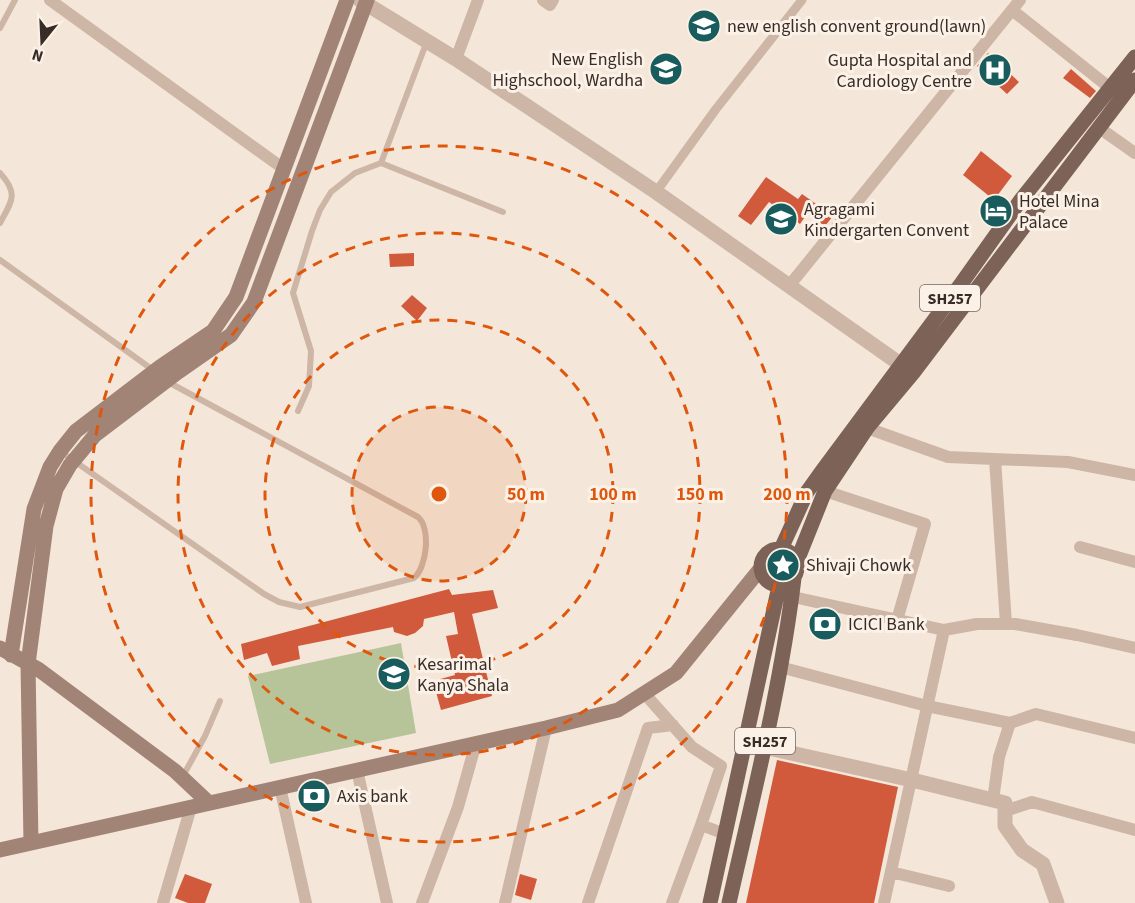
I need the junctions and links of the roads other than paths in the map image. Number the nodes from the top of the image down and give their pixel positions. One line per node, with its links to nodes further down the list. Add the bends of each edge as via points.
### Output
1 (15, 0): 10 (lane)
2 (50, 0): 19 (street)
3 (347, 0): 19 (main road)
4 (477, 0): 13 (street)
5 (543, 0): 6 (street, via 550,5)
6 (553, 0)
7 (802, 0): 21 (street)
8 (364, 1): 11 (street); 27 (main road, via 254,302 231,335)
9 (1016, 5): 15 (street); 25 (street)
10 (0, 28)
11 (427, 41): 13 (street); 18 (lane)
12 (1135, 57): 15 (main road, SH257)
13 (456, 59): 21 (street)
14 (1135, 80): 16 (main road, SH257)
15 (1110, 88): 26 (main road, SH257, via 1020,201)
16 (1098, 127): 17 (street); 26 (main road, SH257)
17 (1135, 153)
18 (381, 163): 22 (lane); 28 (lane, via 355,173 331,192 296,278 293,293 312,360 309,386)
19 (284, 169): 27 (main road, via 236,297 213,331)
20 (0, 173): 23 (lane, via 10,184 13,197)
21 (656, 192): 25 (street)
22 (503, 212)
23 (0, 223)
24 (0, 260): 27 (lane)
25 (789, 286): 26 (street)
26 (906, 369): 29 (main road, SH257); 36 (main road, SH257, via 815,481)
27 (161, 376): 30 (main road, via 76,431); 32 (main road, via 95,435); 32 (lane, via 418,517 426,529 420,573 391,584 300,607 290,606 264,594)
28 (298, 411)
29 (867, 428): 31 (street, via 948,458); 34 (main road, SH257)
30 (60, 451): 32 (lane); 45 (main road, via 33,509)
31 (995, 459): 33 (street, via 1068,462); 42 (street)
32 (74, 460): 46 (main road, via 56,489 46,526)
33 (1135, 476)
34 (825, 491): 37 (main road, SH257); 41 (street, via 926,524)
35 (1080, 547): 38 (street)
36 (781, 549): 37 (main road); 39 (main road, via 764,557)
37 (797, 561): 40 (main road, SH257, via 794,578)
38 (1135, 562)
39 (757, 573): 40 (main road); 48 (main road, via 676,673)
40 (781, 594): 41 (street); 47 (main road, SH257); 58 (main road, SH257)
41 (897, 620): 43 (street)
42 (1006, 624): 43 (street); 44 (street, via 1077,634)
43 (944, 630): 50 (street)
44 (1135, 648)
45 (5, 652): 46 (main road)
46 (28, 664): 60 (main road); 70 (main road)
47 (780, 667): 50 (street); 56 (main road, SH257)
48 (644, 693): 52 (street); 53 (main road, via 618,710)
49 (220, 701): 60 (lane)
50 (927, 706): 51 (street); 61 (street)
51 (1010, 723): 54 (street, via 1036,714); 63 (street, via 999,757)
52 (672, 725): 57 (street, via 692,747); 79 (street, via 648,728)
53 (546, 728): 55 (main road); 78 (street)
54 (1135, 738)
55 (476, 743): 59 (main road); 77 (street, via 458,807)
56 (764, 747): 61 (street); 82 (main road, SH257)
57 (721, 766): 58 (street); 67 (street)
58 (740, 769): 69 (main road, SH257)
59 (357, 770): 62 (main road); 76 (street)
60 (182, 778): 64 (main road)
61 (912, 780): 63 (street); 72 (street)
62 (280, 787): 64 (main road); 75 (street)
63 (993, 800): 66 (street, via 1005,803)
64 (209, 803): 65 (main road)
65 (191, 807): 70 (main road); 74 (street)
66 (1005, 811): 68 (street, via 1032,802); 84 (street, via 1005,826 1022,850 1044,864)
67 (701, 825): 69 (street); 80 (street)
68 (1135, 830)
69 (725, 834): 81 (main road, SH257)
70 (31, 843): 71 (main road)
71 (0, 850)
72 (891, 872): 73 (street); 83 (street)
73 (949, 886)
74 (168, 902)
75 (306, 903)
76 (387, 903)
77 (422, 903)
78 (505, 903)
79 (588, 903)
80 (672, 903)
81 (710, 903)
82 (729, 903)
83 (884, 903)
84 (1057, 903)

